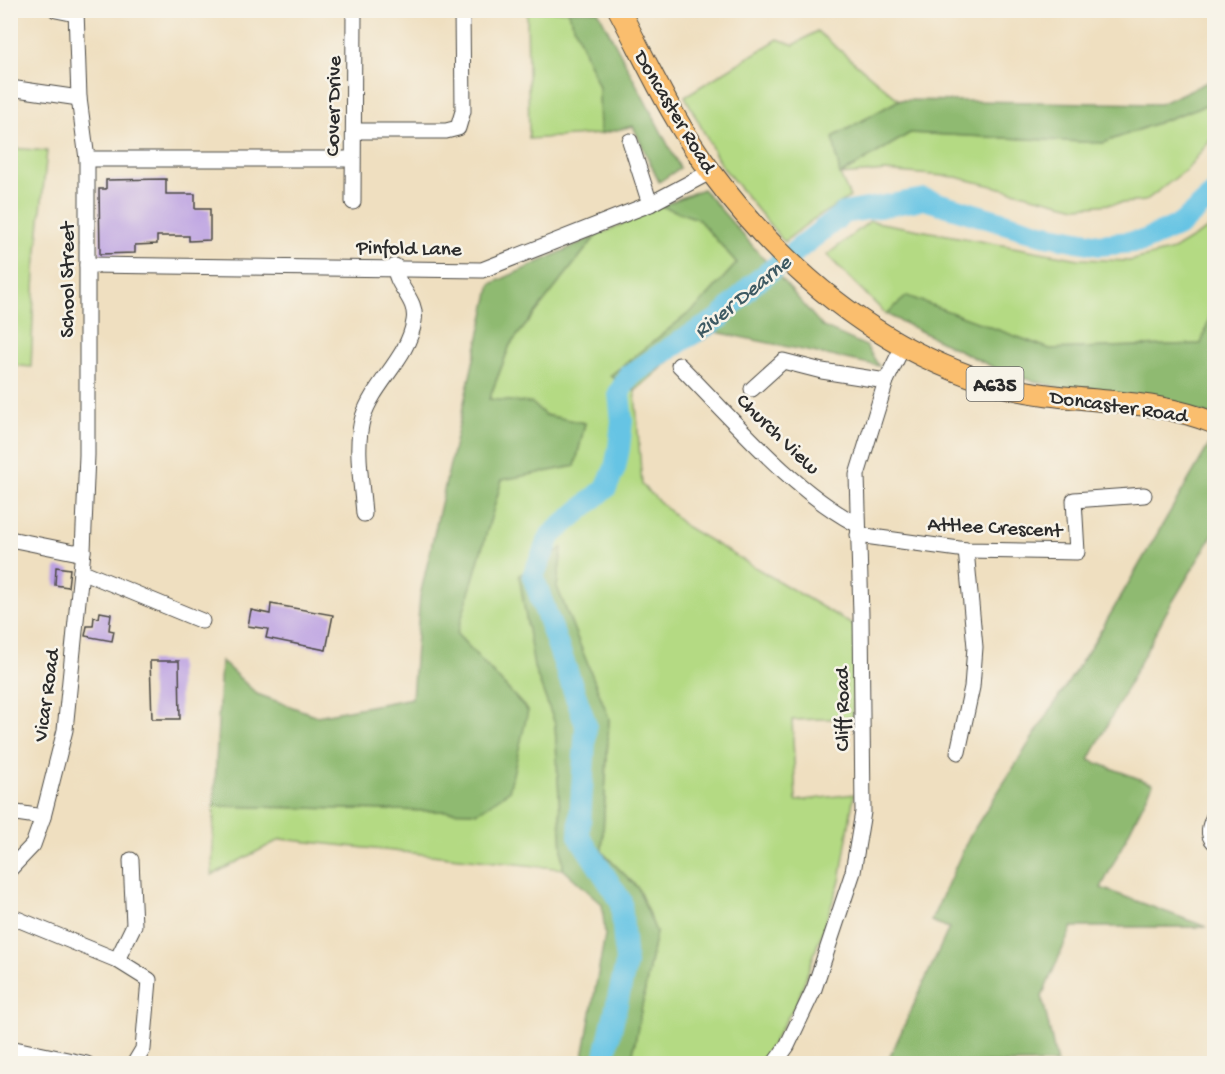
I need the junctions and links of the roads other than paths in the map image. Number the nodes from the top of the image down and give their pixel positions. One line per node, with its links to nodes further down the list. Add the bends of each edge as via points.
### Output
1 (56, 10): 5 (street)
2 (354, 10): 8 (street, Cover Drive)
3 (462, 10): 8 (street, via 463,111 458,128)
4 (619, 10): 12 (highway, Doncaster Road / A635)
5 (76, 12): 7 (street, School Street)
6 (10, 88): 7 (street)
7 (79, 98): 10 (street, School Street)
8 (354, 131): 11 (street, Cover Drive)
9 (630, 141): 14 (street)
10 (87, 159): 11 (street); 15 (street, School Street)
11 (351, 159): 13 (street, Cover Drive)
12 (710, 172): 14 (street, Pinfold Lane); 17 (highway, Doncaster Road / A635, via 803,275 863,323)
13 (353, 202)
14 (650, 204): 16 (street, Pinfold Lane, via 482,270)
15 (87, 265): 16 (street, Pinfold Lane); 27 (street, School Street)
16 (395, 266): 23 (street, via 395,276 411,299 415,317 412,334 363,416 360,456)
17 (903, 346): 19 (street, Cliff Road); 21 (highway, Doncaster Road / A635, via 1003,387 1172,409)
18 (679, 365): 24 (street, Church View, via 788,474)
19 (886, 381): 20 (street, via 783,361); 24 (street, Cliff Road, via 857,475)
20 (752, 389)
21 (1215, 423)
22 (1144, 495): 26 (street, Attlee Crescent, via 1074,500 1077,552)
23 (364, 514)
24 (857, 529): 26 (street, Attlee Crescent); 42 (street, Cliff Road, via 863,812 853,872 814,989)
25 (10, 539): 27 (street)
26 (966, 550): 30 (street, via 975,647 971,697)
27 (83, 551): 28 (street, Vicar Road)
28 (81, 571): 29 (street); 33 (street, Vicar Road, via 65,730)
29 (202, 621)
30 (958, 752)
31 (10, 812): 33 (street)
32 (1215, 816): 34 (street, via 1209,828 1210,838)
33 (43, 817): 36 (street, Vicar Road, via 33,845)
34 (1215, 842)
35 (131, 860): 38 (street, via 134,926)
36 (10, 869)
37 (10, 916): 38 (street)
38 (117, 960): 41 (street, via 149,980 143,1049)
39 (10, 1048): 40 (street)
40 (87, 1064)
41 (134, 1064)
42 (774, 1064)

